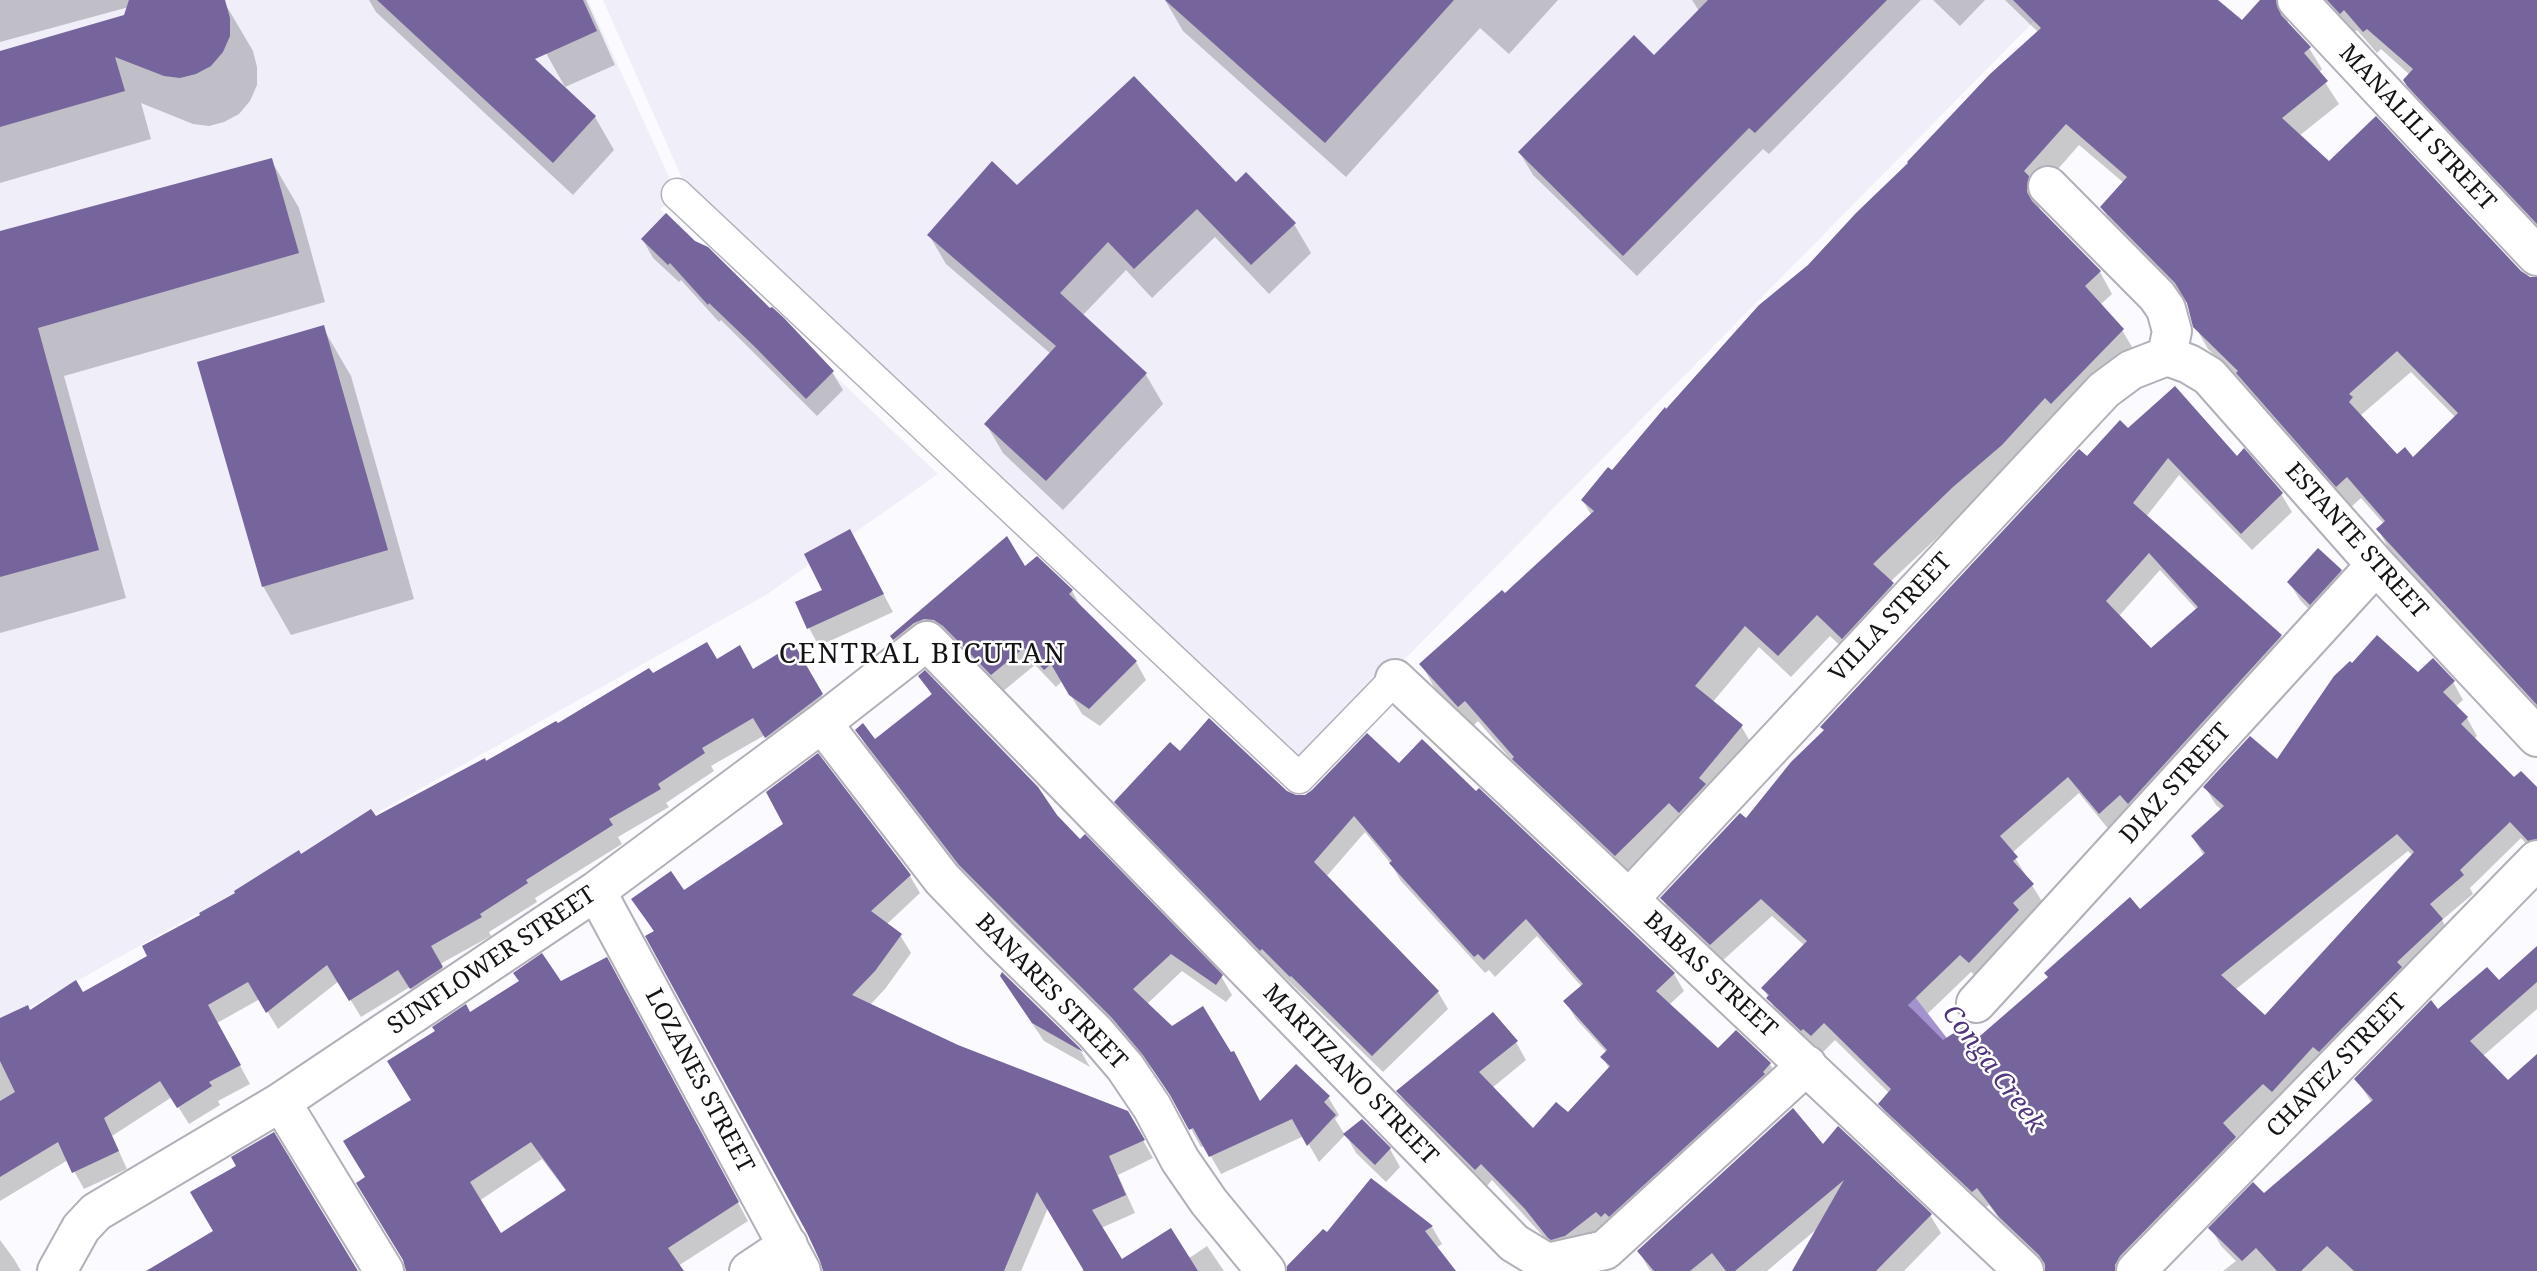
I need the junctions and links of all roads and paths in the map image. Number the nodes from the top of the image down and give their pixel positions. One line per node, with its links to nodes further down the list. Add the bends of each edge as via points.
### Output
1 (2297, 0): 4 (street, MANALILI STREET)
2 (2048, 186): 5 (street, via 2161,303 2172,331)
3 (677, 194): 8 (street, via 1299,778)
4 (2537, 256)
5 (2167, 356): 6 (street, ESTANTE STREET, via 2209,376); 13 (street, VILLA STREET, via 2131,370 2104,390)
6 (2376, 565): 10 (street, ESTANTE STREET); 14 (street, DIAZ STREET)
7 (927, 641): 9 (street, SUNFLOWER STREET); 18 (street, MARTIZANO STREET, via 1514,1242 1547,1264)
8 (1395, 679): 13 (street, BABAS STREET)
9 (822, 723): 12 (street, SUNFLOWER STREET); 22 (street, BANARES STREET, via 942,879 1125,1067 1209,1202)
10 (2537, 737)
11 (2537, 860): 24 (street, CHAVEZ STREET)
12 (596, 891): 16 (street, SUNFLOWER STREET); 17 (street, LOZANES STREET)
13 (1629, 899): 15 (street, BABAS STREET)
14 (1976, 1003)
15 (1807, 1065): 18 (street, MARTIZANO STREET); 23 (street, BABAS STREET)
16 (281, 1102): 19 (street, SUNFLOWER STREET, via 96,1212 80,1228); 20 (street)
17 (794, 1258): 21 (street)
18 (1616, 1261)
19 (69, 1263)
20 (384, 1271)
21 (749, 1271)
22 (1266, 1271)
23 (2024, 1271)
24 (2136, 1271)

